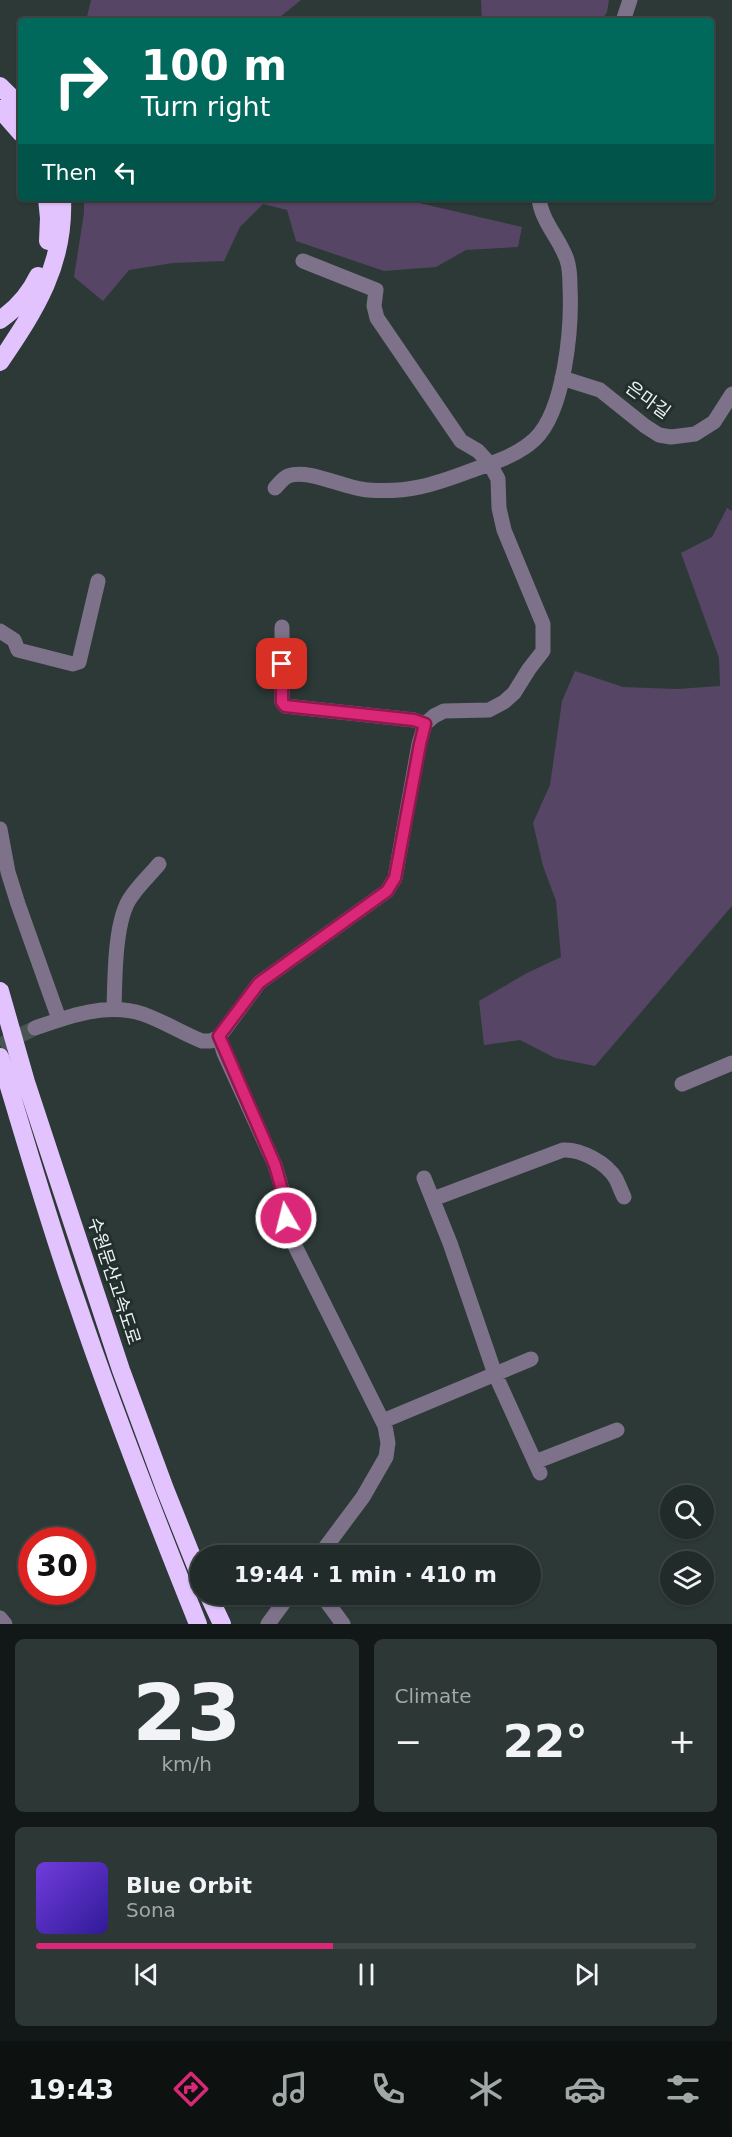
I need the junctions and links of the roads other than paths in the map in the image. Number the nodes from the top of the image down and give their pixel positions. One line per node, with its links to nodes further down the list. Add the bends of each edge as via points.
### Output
1 (630, 0): 2 (street)
2 (624, 18)
3 (0, 86): 4 (highway)
4 (18, 104)
5 (0, 109): 6 (highway)
6 (18, 130)
7 (47, 201): 11 (highway, via 47,245 41,269 31,291)
8 (62, 201): 12 (highway, via 59,246 50,279)
9 (540, 201): 13 (street, via 570,273 570,321)
10 (303, 261): 15 (street, via 376,290 377,318 461,441)
11 (0, 320)
12 (0, 362)
13 (562, 378): 14 (street, 은마길, via 600,390 645,426 671,437 695,434 714,422); 15 (street, via 552,414 536,438 519,452)
14 (732, 394)
15 (490, 464): 16 (street, via 412,489 355,489 300,474 286,476); 20 (street, via 498,479 504,530 543,624 543,651 504,702 489,710 444,711)
16 (275, 488)
17 (98, 581): 19 (street, via 79,662 73,664 18,650 14,640)
18 (282, 627): 20 (street, via 285,706)
19 (0, 631)
20 (425, 724): 27 (street, via 395,878 387,891 259,983)
21 (0, 829): 25 (street, via 8,873)
22 (159, 864): 24 (street, via 129,898 121,923)
23 (1, 995): 39 (highway, 수원문산고속도로, via 143,1434)
24 (114, 1009): 25 (street); 27 (street, via 143,1014 202,1041)
25 (60, 1019): 26 (street)
26 (35, 1028)
27 (219, 1036): 36 (street, via 275,1165 289,1234)
28 (0, 1057): 45 (highway, via 76,1300)
29 (732, 1063): 30 (street)
30 (682, 1084)
31 (424, 1178): 33 (street)
32 (624, 1197): 33 (street, via 607,1169 588,1155 563,1150)
33 (433, 1199): 35 (street)
34 (531, 1359): 35 (street)
35 (495, 1374): 36 (street); 37 (street, via 537,1467)
36 (382, 1421): 38 (street, via 388,1443 386,1457 363,1497)
37 (617, 1430)
38 (327, 1545)
39 (190, 1552)
40 (213, 1605): 46 (highway)
41 (282, 1605): 47 (street)
42 (329, 1605): 48 (street)
43 (0, 1618): 44 (street)
44 (5, 1624)
45 (198, 1624)
46 (222, 1624)
47 (268, 1624)
48 (343, 1624)

